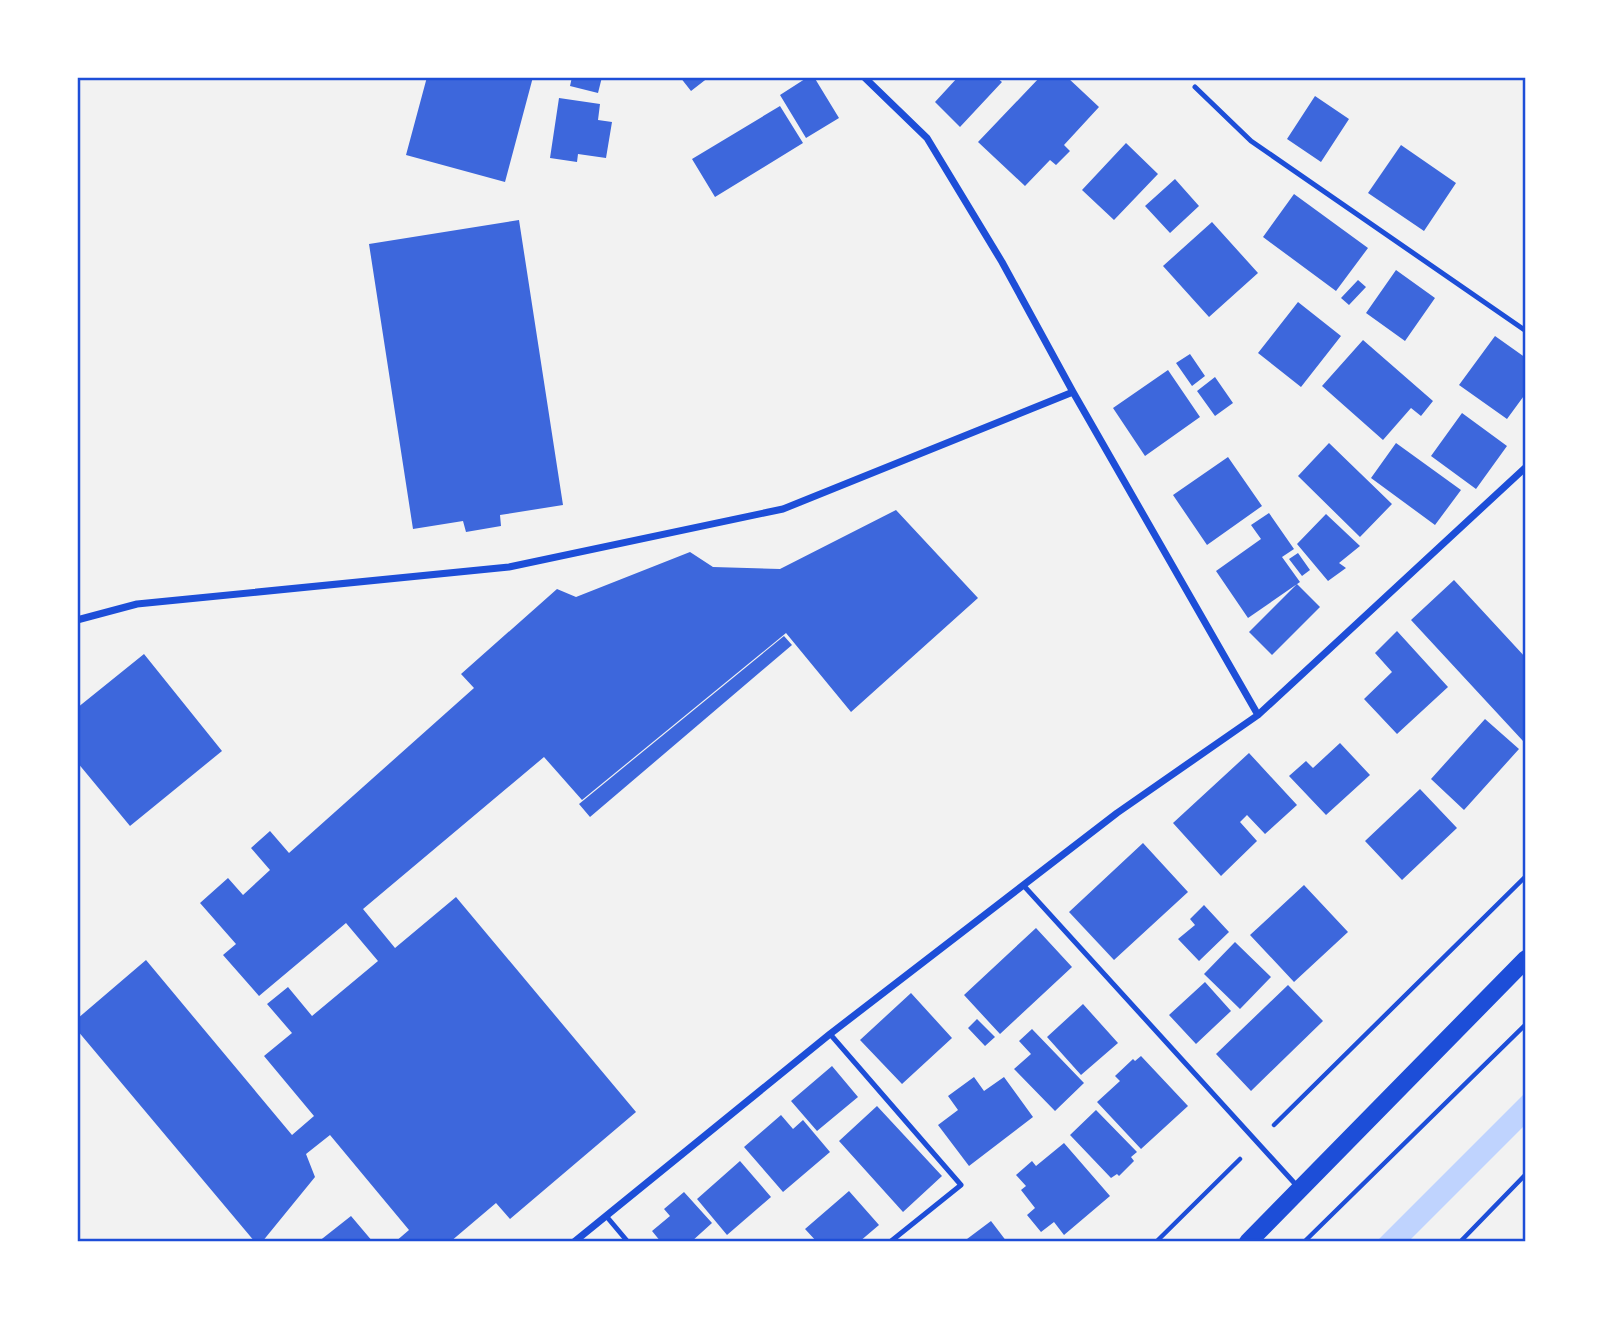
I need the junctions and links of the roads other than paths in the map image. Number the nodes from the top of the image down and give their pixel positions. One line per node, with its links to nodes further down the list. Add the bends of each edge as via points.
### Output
1 (864, 77): 4 (street, via 927,138)
2 (1195, 87): 3 (lane, via 1251,141)
3 (1526, 331)
4 (1073, 392): 6 (street, via 783,509 509,567 137,604); 7 (street)
5 (1526, 467): 7 (street)
6 (77, 620)
7 (1258, 715): 8 (street)
8 (1024, 886): 10 (street); 11 (lane)
9 (1526, 959): 11 (main road)
10 (830, 1034): 12 (street); 15 (lane, via 961,1185)
11 (1300, 1189): 16 (main road)
12 (607, 1217): 13 (street); 14 (lane)
13 (574, 1242)
14 (628, 1242)
15 (890, 1242)
16 (1248, 1242)

